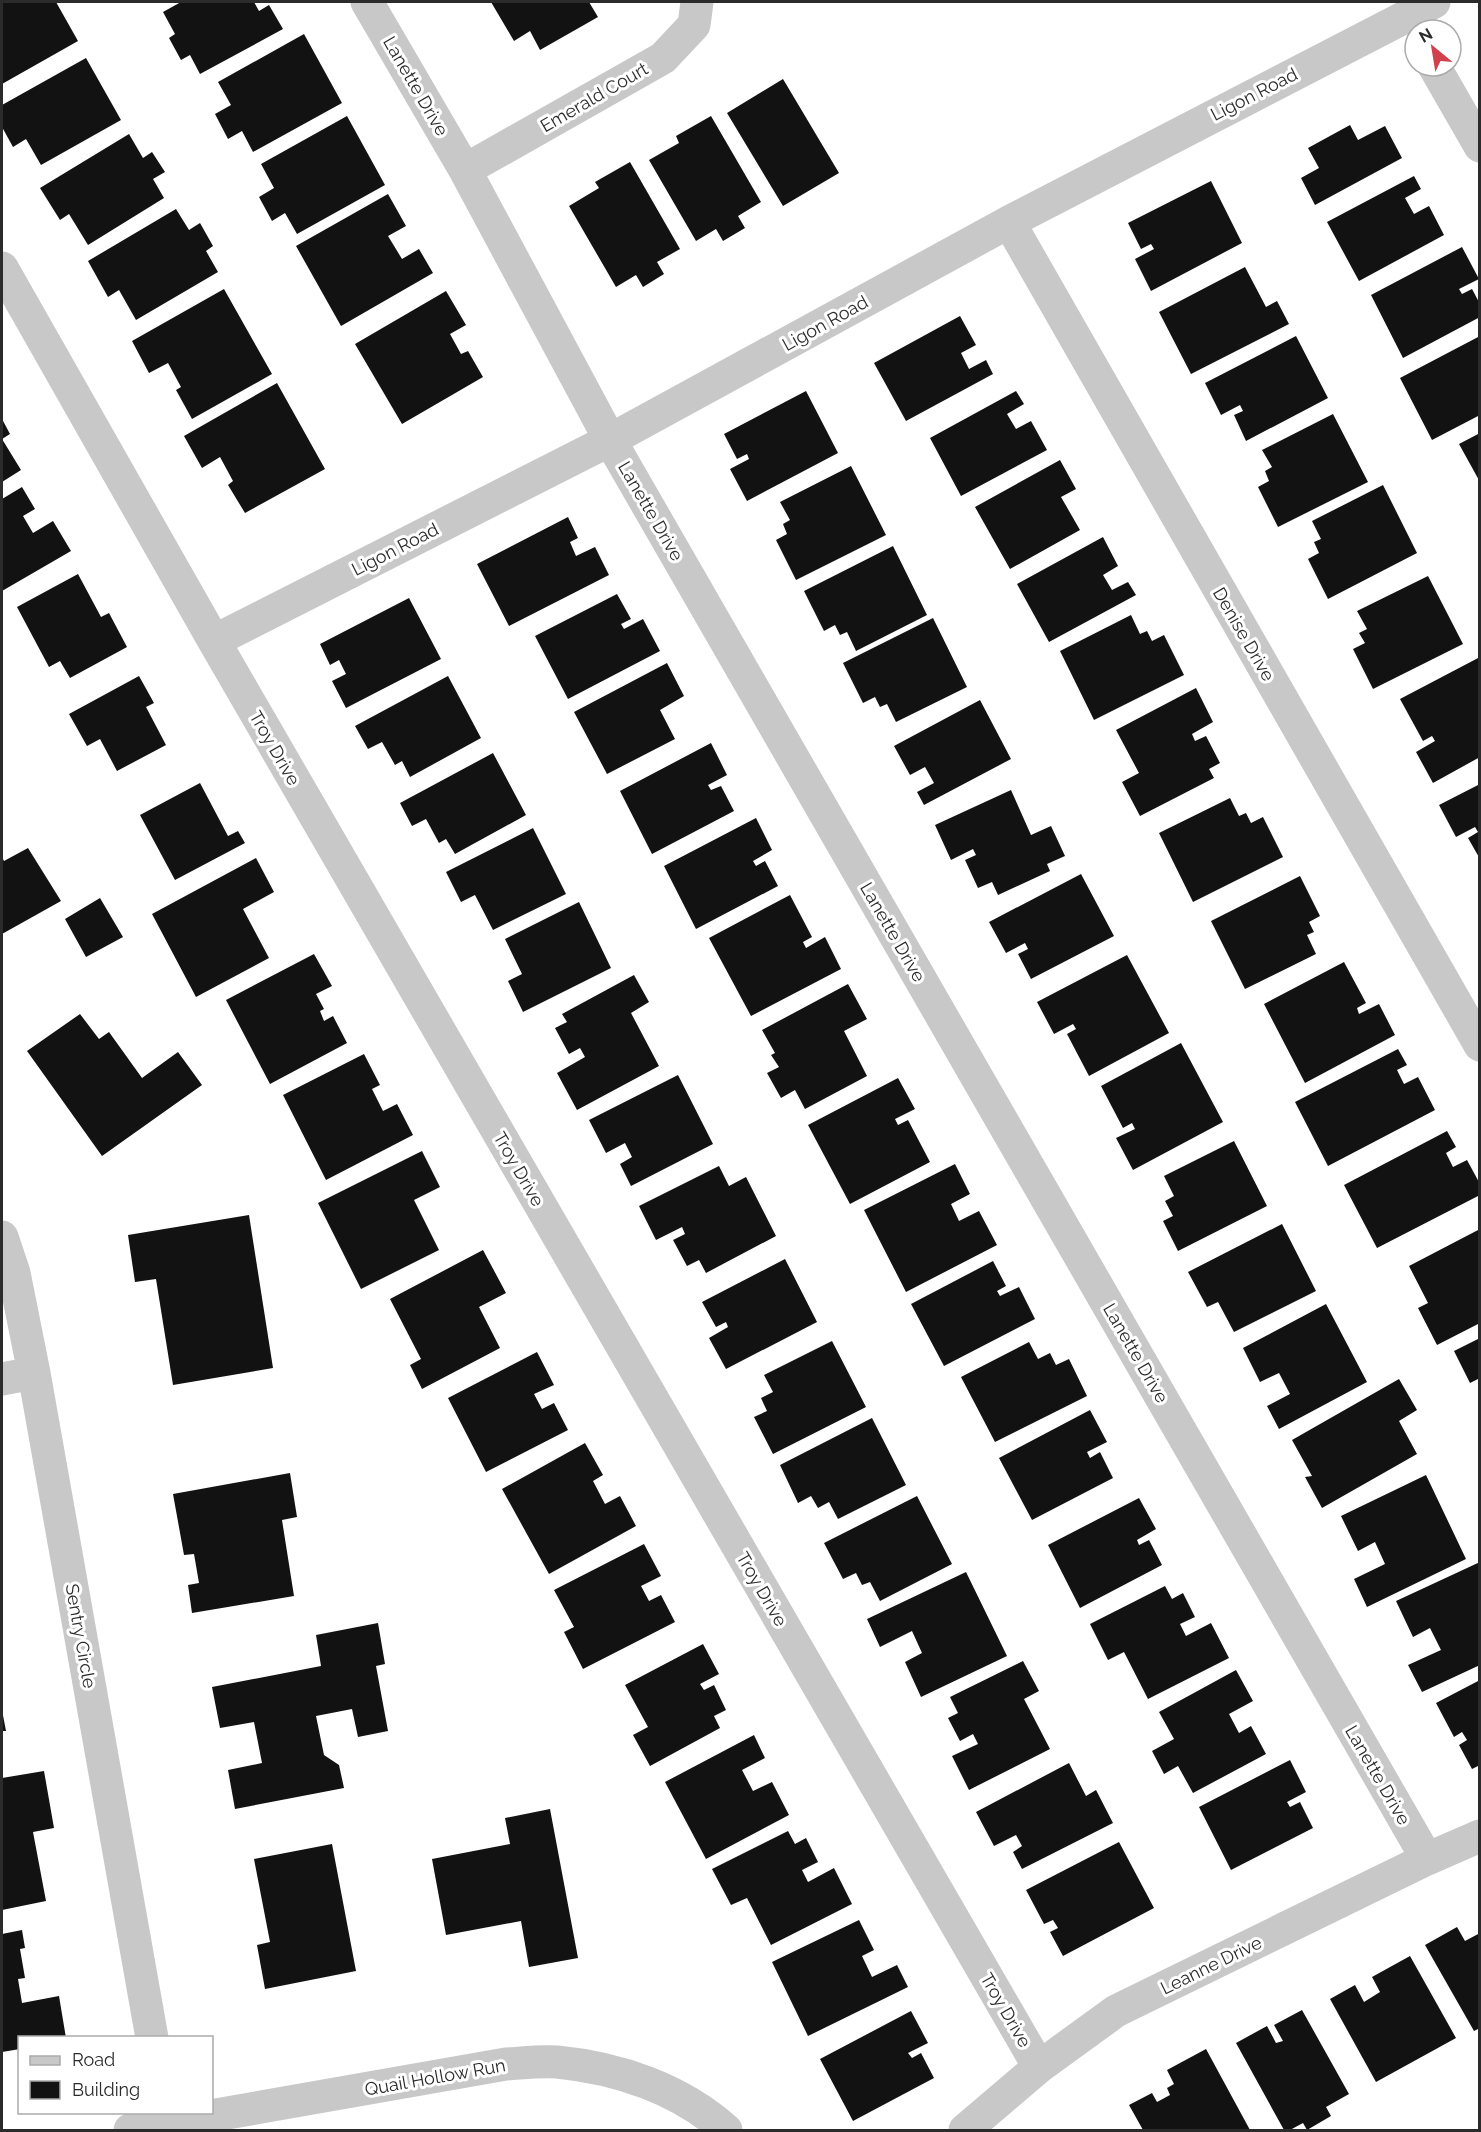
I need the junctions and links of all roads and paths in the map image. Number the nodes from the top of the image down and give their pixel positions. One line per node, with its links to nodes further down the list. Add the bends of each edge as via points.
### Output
1 (367, 2): 8 (street, Lanette Drive)
2 (697, 2): 8 (street, Emerald Court, via 694,25 663,58)
3 (1434, 2): 4 (street, Ligon Road)
4 (1417, 18)
5 (1403, 27): 9 (street, Ligon Road)
6 (1441, 78): 7 (street)
7 (1479, 146)
8 (465, 170): 11 (street, Lanette Drive)
9 (1009, 222): 11 (street, Ligon Road); 13 (street, Denise Drive)
10 (2, 268): 12 (street, Troy Drive)
11 (610, 440): 12 (street, Ligon Road); 18 (street, Lanette Drive)
12 (214, 641): 20 (street, Troy Drive)
13 (1479, 1045)
14 (2, 1237): 15 (street, Sentry Circle, via 14,1273)
15 (34, 1373): 16 (street); 19 (street, Sentry Circle)
16 (2, 1379)
17 (1479, 1836): 18 (street, Leanne Drive)
18 (1426, 1859): 20 (street, Leanne Drive, via 1116,2011)
19 (152, 2036)
20 (1039, 2067): 26 (street, Leanne Drive)
21 (213, 2111): 25 (street, Quail Hollow Run, via 506,2064 555,2062 594,2067 671,2092 707,2113)
22 (191, 2114): 23 (street, Quail Hollow Run)
23 (166, 2118): 24 (street, Quail Hollow Run)
24 (130, 2130)
25 (726, 2130)
26 (965, 2130)

